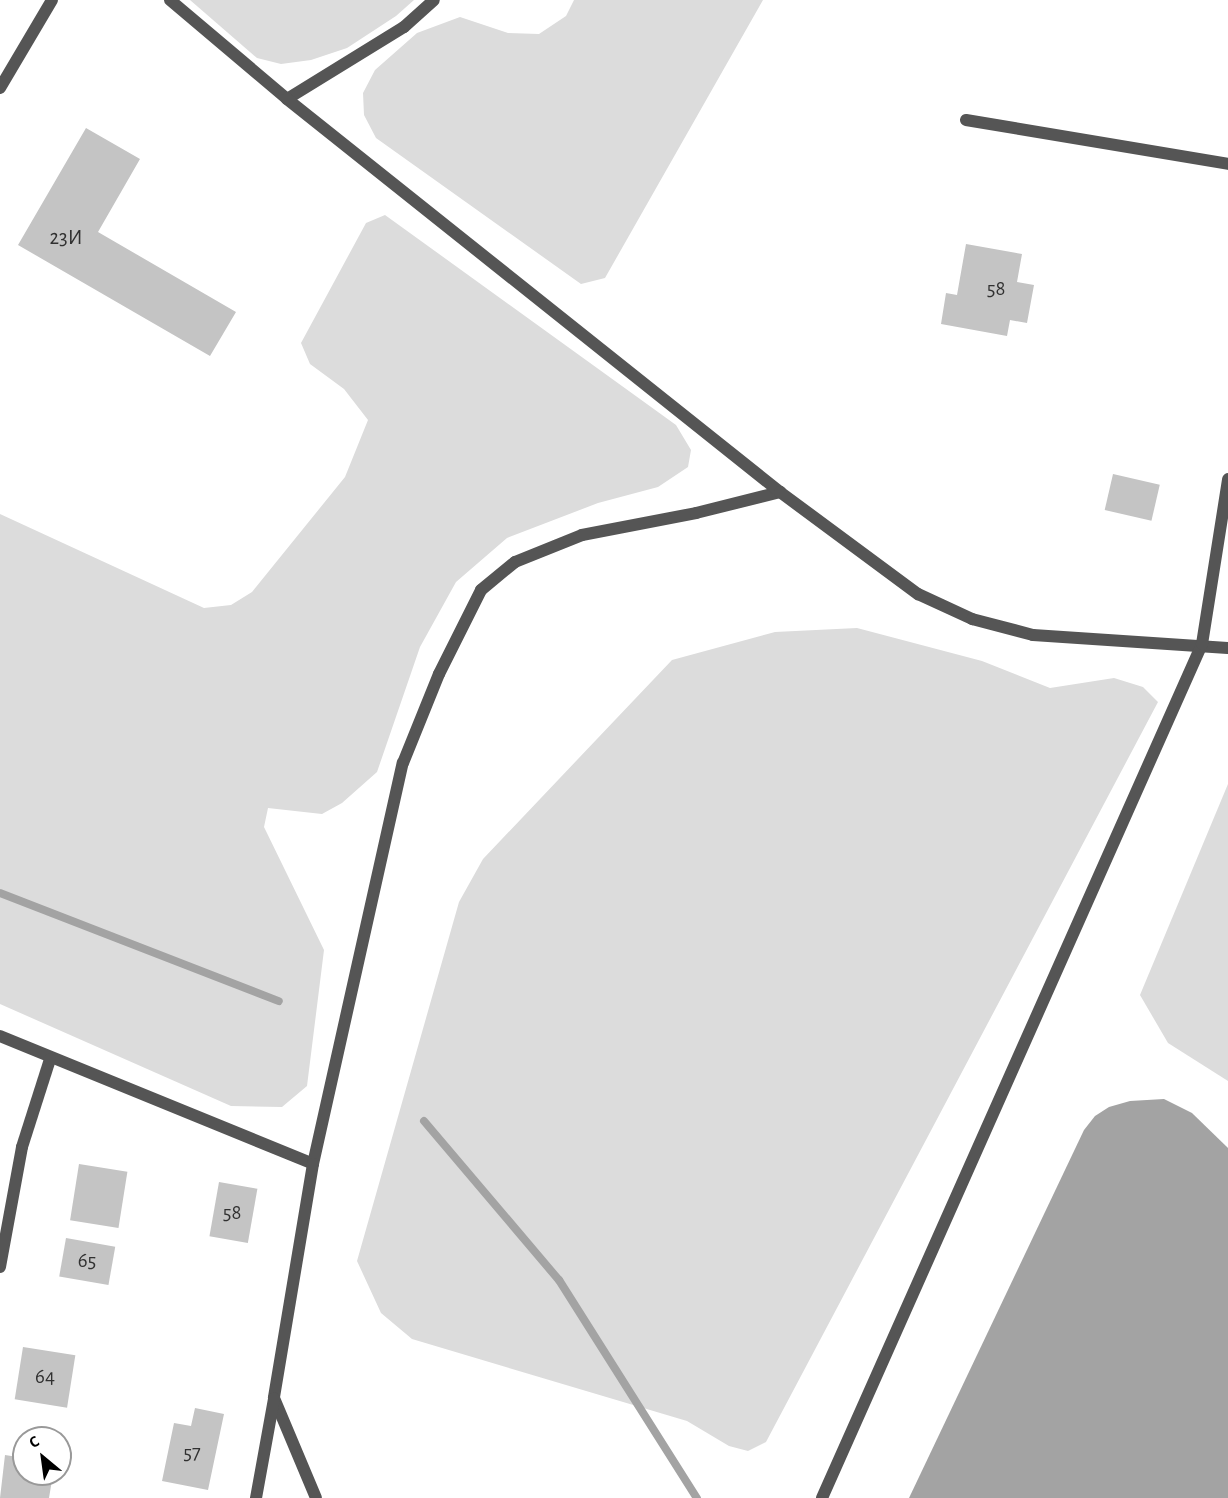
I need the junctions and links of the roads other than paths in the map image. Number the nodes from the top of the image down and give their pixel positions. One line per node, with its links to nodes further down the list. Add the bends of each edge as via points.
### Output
1 (52, 0): 4 (street)
2 (170, 0): 5 (street)
3 (434, 0): 5 (street, via 404,27)
4 (0, 88)
5 (287, 99): 9 (street)
6 (966, 120): 7 (street)
7 (1228, 164)
8 (1228, 479): 10 (street)
9 (780, 492): 10 (street, via 918,594 972,619 1033,635); 14 (street, via 582,535 515,562 481,590 439,674 403,763)
10 (1202, 644): 11 (street); 19 (street)
11 (1228, 648)
12 (0, 1036): 13 (street)
13 (50, 1059): 14 (street); 15 (street, via 22,1147)
14 (313, 1164): 16 (street)
15 (0, 1267)
16 (274, 1398): 17 (street); 18 (street)
17 (256, 1498)
18 (316, 1498)
19 (822, 1498)

